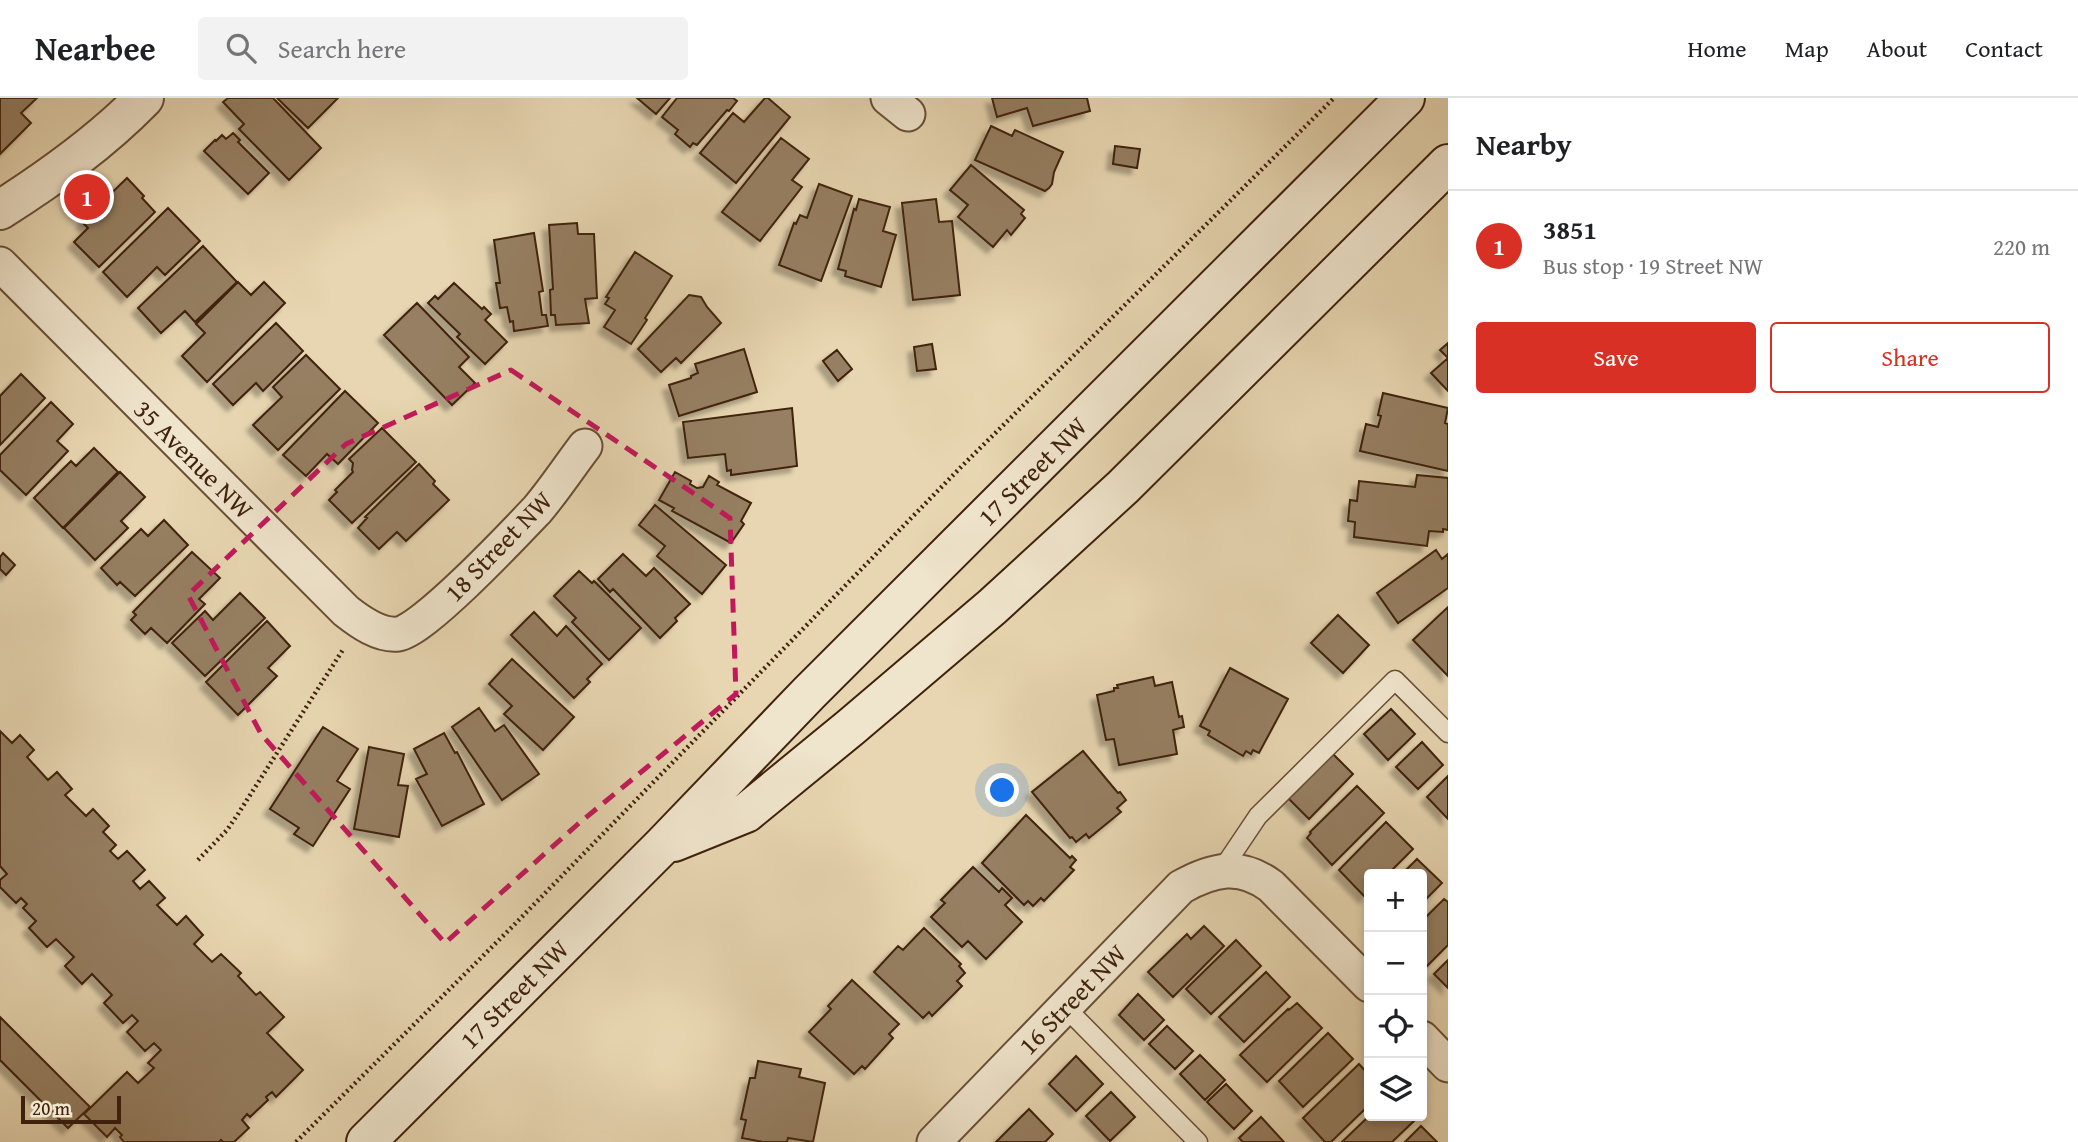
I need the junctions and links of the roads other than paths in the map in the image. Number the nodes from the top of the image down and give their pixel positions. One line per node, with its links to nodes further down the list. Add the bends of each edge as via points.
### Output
1 (1405, 98): 9 (main road, 17 Street NW, via 809,693)
2 (137, 100): 4 (main road, via 81,155)
3 (1448, 164): 9 (main road, 17 Street NW, via 1123,487 992,607 746,813)
4 (0, 210)
5 (0, 264): 7 (street, 35 Avenue NW, via 346,611 360,622)
6 (585, 446): 7 (street, 18 Street NW, via 527,520 441,606)
7 (400, 634)
8 (1448, 733): 10 (lane, via 1395,680 1258,816)
9 (662, 846): 15 (main road, 17 Street NW)
10 (1221, 871): 11 (street, via 1250,873 1271,886); 12 (street, 16 Street NW, via 1181,887)
11 (1364, 980)
12 (1065, 1007): 16 (street, 16 Street NW); 17 (lane)
13 (1427, 1043): 14 (street)
14 (1448, 1065)
15 (366, 1142)
16 (934, 1142)
17 (1198, 1142)

